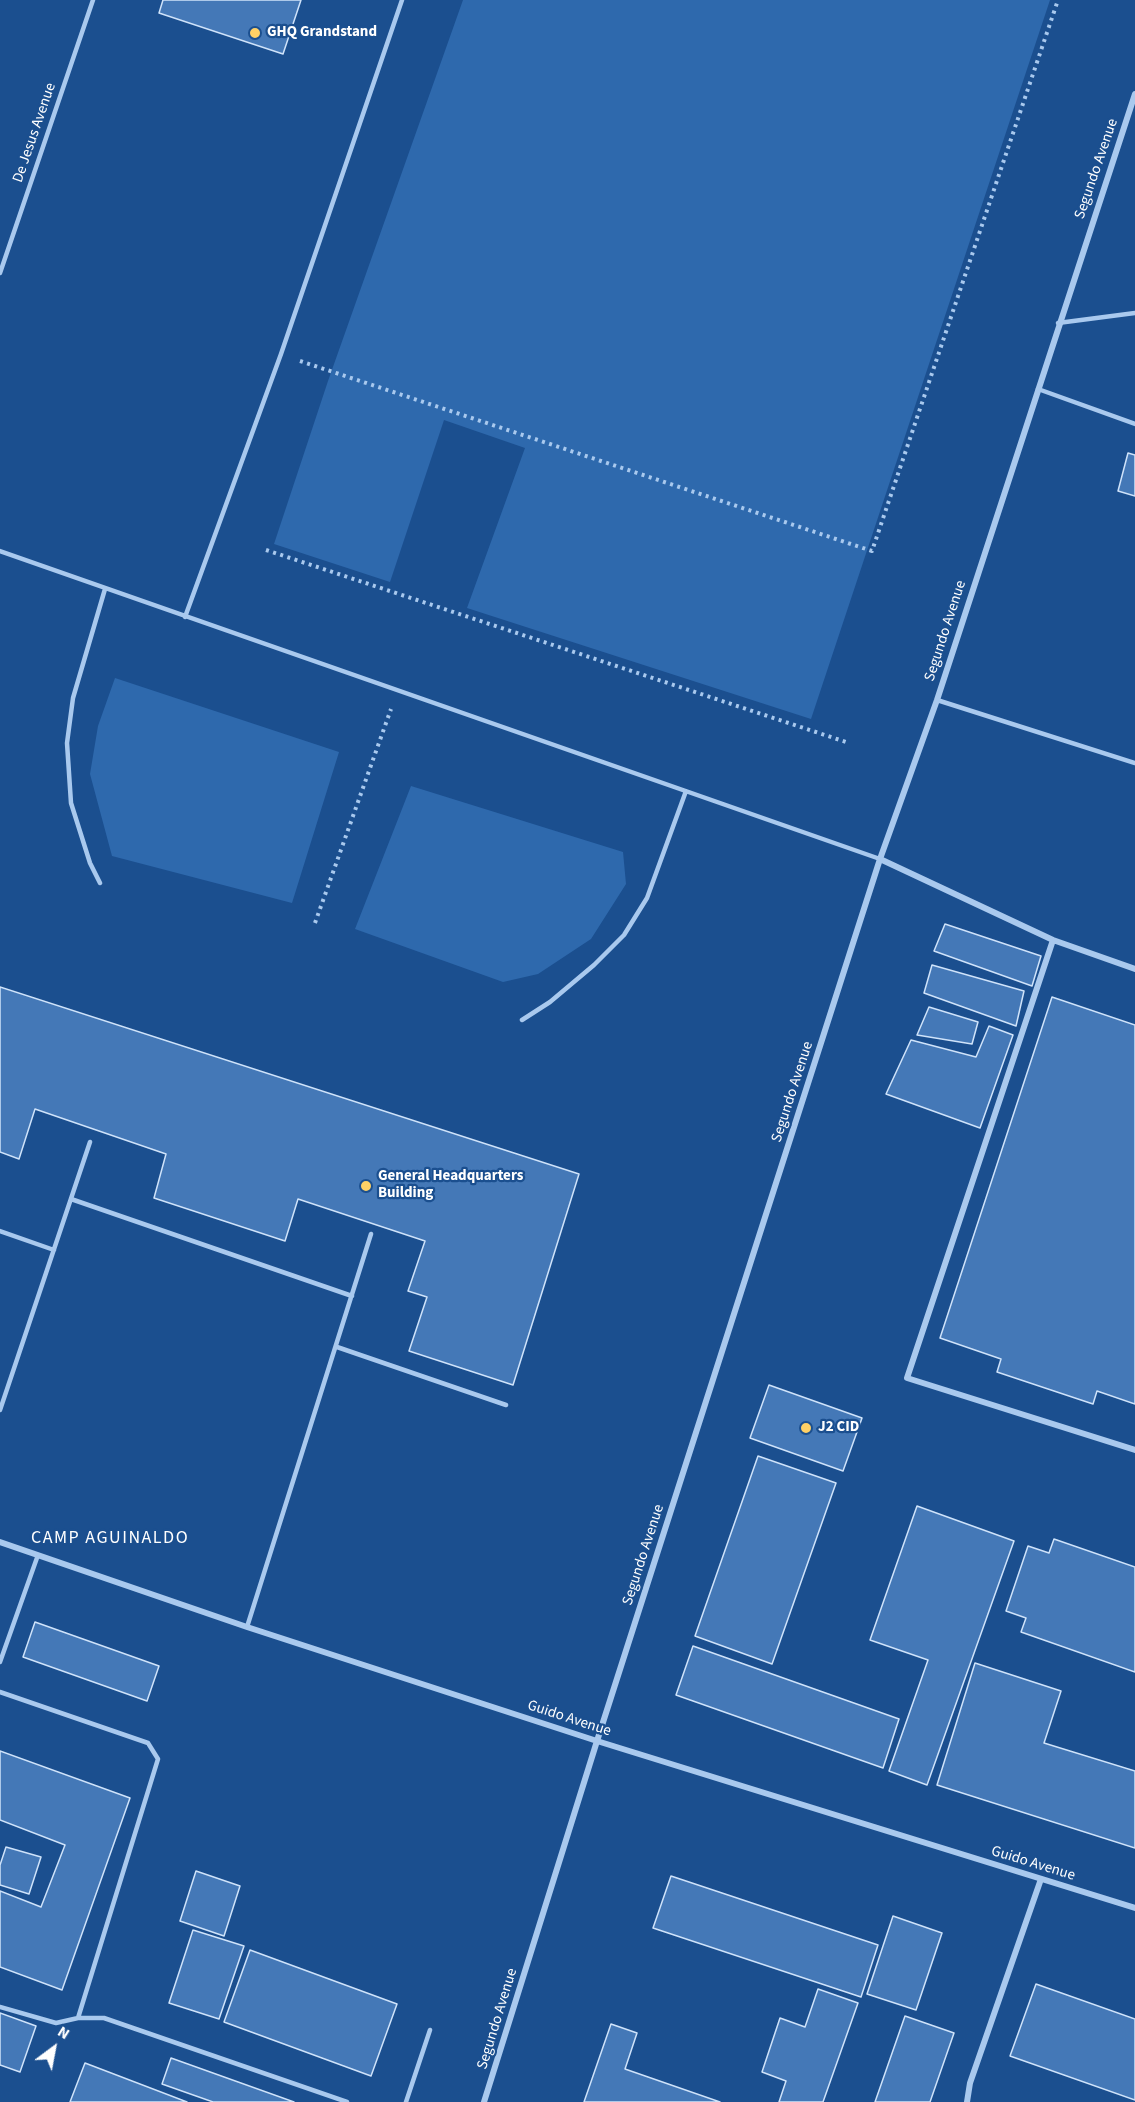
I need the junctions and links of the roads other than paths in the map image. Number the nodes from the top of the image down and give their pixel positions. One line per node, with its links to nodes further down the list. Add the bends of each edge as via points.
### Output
1 (93, 0): 4 (lane, De Jesus Avenue)
2 (402, 0): 11 (lane, via 281,354)
3 (1135, 93): 6 (street, Segundo Avenue)
4 (0, 273)
5 (1135, 313): 6 (lane)
6 (1058, 323): 7 (street, Segundo Avenue)
7 (1038, 389): 8 (lane); 12 (street, Segundo Avenue)
8 (1135, 424)
9 (0, 552): 10 (lane)
10 (105, 589): 11 (lane); 16 (lane, via 73,698 67,743 71,803)
11 (185, 617): 14 (lane)
12 (937, 700): 13 (lane); 15 (street, Segundo Avenue)
13 (1135, 763)
14 (686, 791): 15 (lane); 19 (lane, via 647,898 624,935 550,1002)
15 (880, 859): 17 (street); 35 (street, Segundo Avenue)
16 (100, 883)
17 (1053, 940): 18 (street); 29 (street, via 908,1378)
18 (1135, 969)
19 (522, 1020)
20 (90, 1142): 21 (lane)
21 (71, 1198): 24 (lane); 25 (lane)
22 (0, 1231): 24 (lane)
23 (371, 1234): 25 (lane)
24 (54, 1250): 28 (lane)
25 (352, 1296): 26 (lane)
26 (337, 1347): 27 (lane); 32 (lane)
27 (506, 1405)
28 (0, 1410)
29 (1135, 1450)
30 (0, 1542): 31 (street, Guido Avenue)
31 (38, 1555): 32 (street, Guido Avenue); 33 (lane)
32 (247, 1627): 35 (street, Guido Avenue)
33 (0, 1662)
34 (0, 1692): 39 (lane, via 148,1743 159,1759)
35 (597, 1741): 36 (street, Guido Avenue); 43 (street, Segundo Avenue)
36 (1041, 1879): 37 (street, Guido Avenue); 44 (street, via 970,2083)
37 (1135, 1908)
38 (0, 2007): 39 (lane, via 56,2023)
39 (78, 2018): 41 (lane, via 104,2018)
40 (430, 2030): 42 (lane)
41 (347, 2102)
42 (406, 2102)
43 (484, 2102)
44 (967, 2102)

